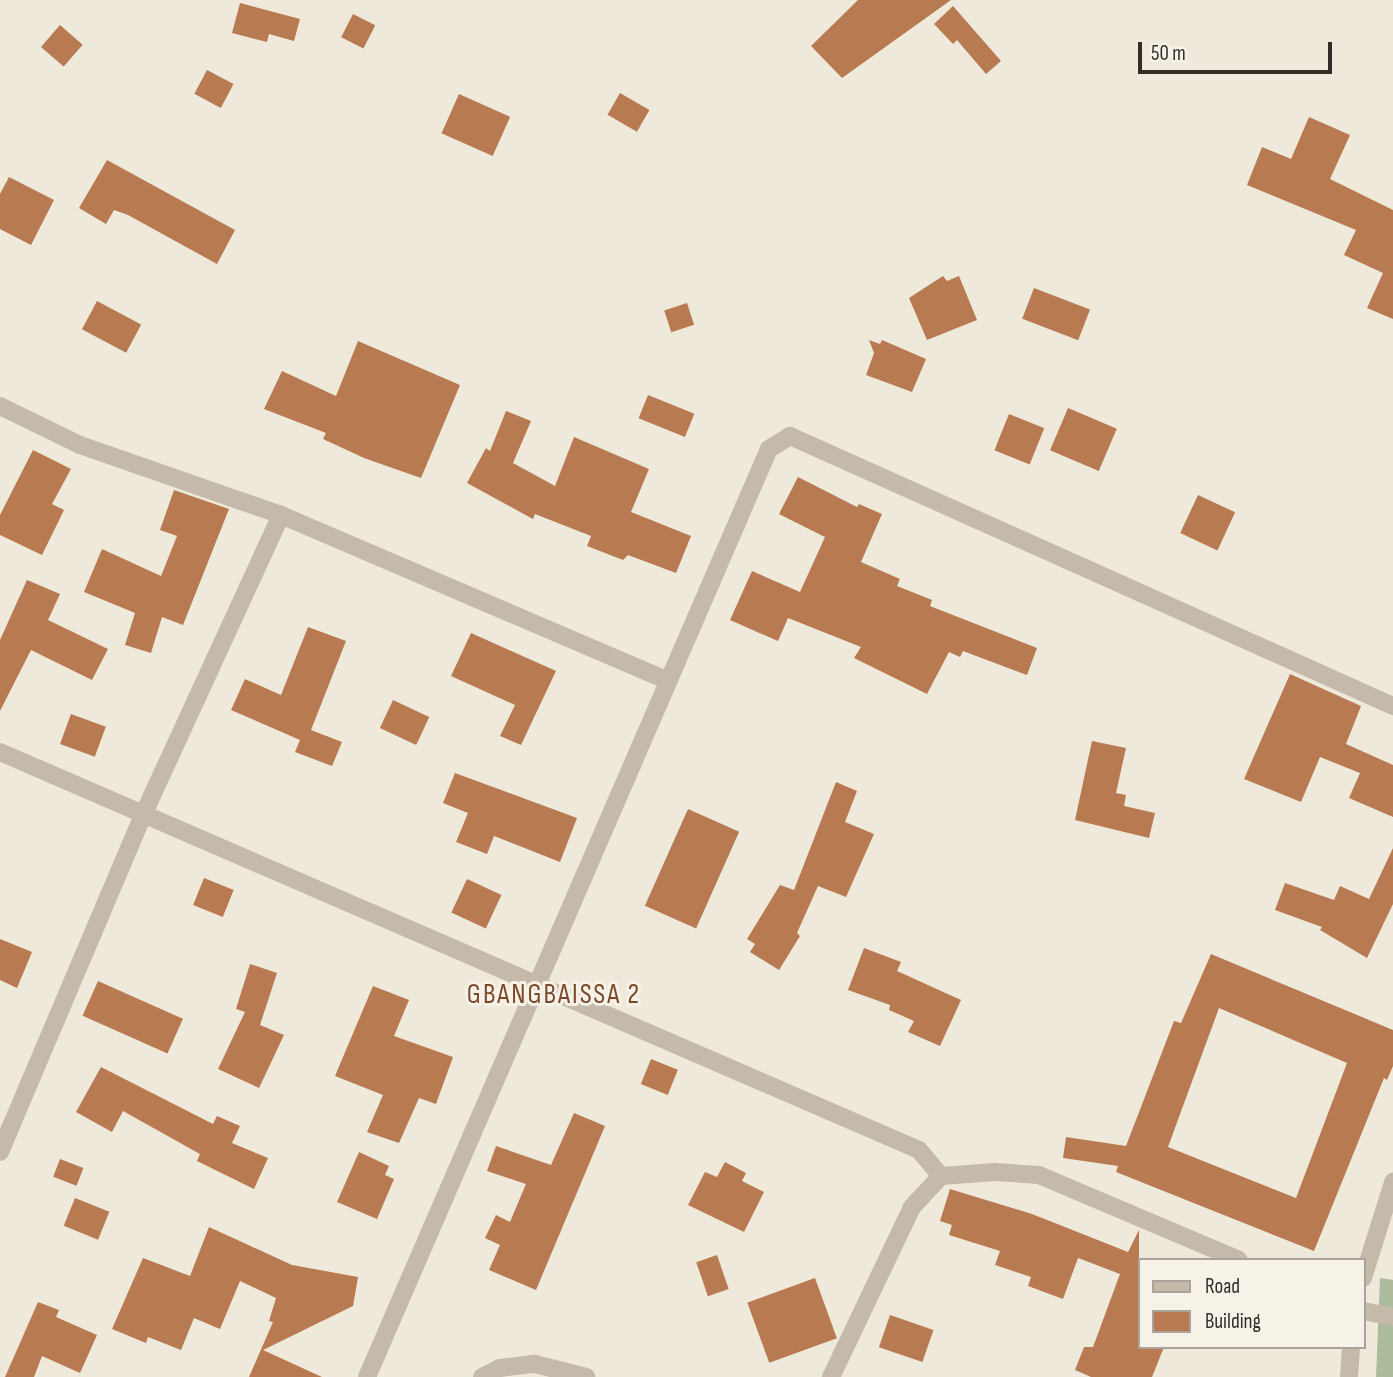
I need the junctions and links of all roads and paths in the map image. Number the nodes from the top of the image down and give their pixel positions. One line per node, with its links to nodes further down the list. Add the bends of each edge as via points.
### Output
1 (0, 406): 2 (street, via 80,445)
2 (281, 515): 3 (street); 6 (street)
3 (668, 681): 4 (street, via 769,449 790,436); 7 (street)
4 (1393, 706)
5 (0, 752): 6 (street)
6 (144, 813): 7 (street); 8 (street)
7 (536, 985): 9 (street, via 919,1150); 16 (street)
8 (0, 1152)
9 (941, 1176): 11 (street, via 1039,1175); 19 (street, via 912,1207)
10 (1393, 1182): 12 (street)
11 (1233, 1258)
12 (1365, 1272)
13 (1365, 1311): 14 (street)
14 (1393, 1317)
15 (1351, 1349): 20 (street)
16 (367, 1377)
17 (482, 1377): 18 (street, via 500,1368 535,1364)
18 (586, 1377)
19 (831, 1377)
20 (1349, 1377)

